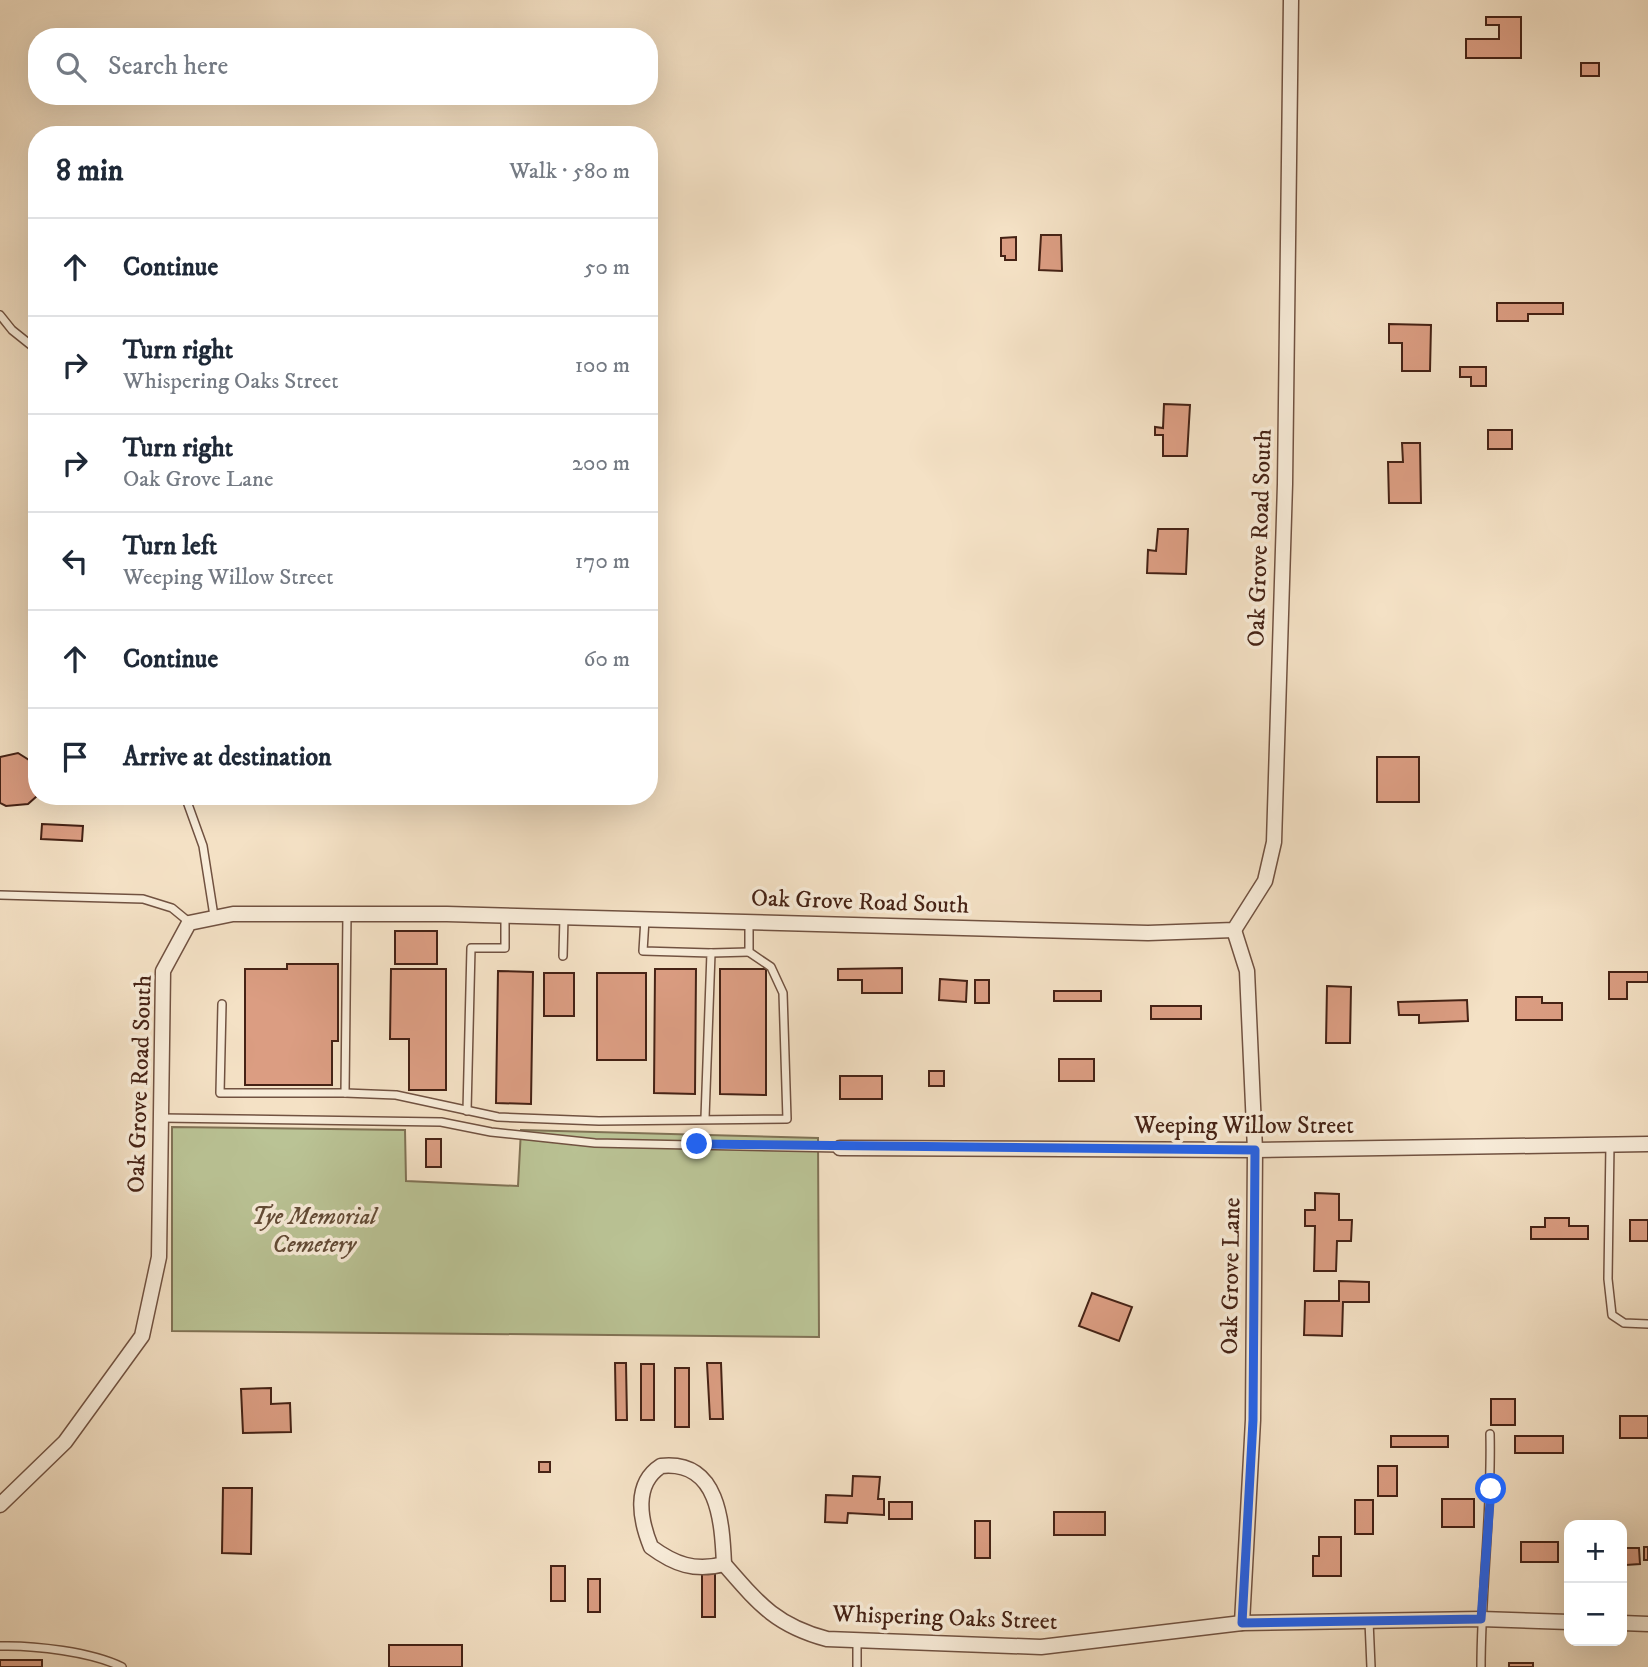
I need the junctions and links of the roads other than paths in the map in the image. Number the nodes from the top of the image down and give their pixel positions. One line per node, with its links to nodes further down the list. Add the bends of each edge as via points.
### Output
1 (1292, 0): 13 (street, Oak Grove Road South, via 1274,842 1265,881)
2 (0, 315): 3 (lane)
3 (28, 343)
4 (188, 805): 7 (lane, via 203,846)
5 (0, 895): 12 (lane, via 144,899 172,908)
6 (347, 914): 7 (street, Oak Grove Road South); 8 (street, Oak Grove Road South); 18 (lane)
7 (214, 916): 12 (street, Oak Grove Road South)
8 (505, 916): 9 (street, Oak Grove Road South); 19 (lane, via 505,948 471,948)
9 (564, 917): 10 (street, Oak Grove Road South); 16 (lane)
10 (645, 919): 11 (street, Oak Grove Road South); 15 (lane, via 643,951)
11 (749, 922): 13 (street, Oak Grove Road South, via 1148,933); 14 (lane)
12 (190, 923): 20 (street, Oak Grove Road South, via 163,971)
13 (1234, 930): 25 (street, Oak Grove Lane, via 1247,971)
14 (749, 952): 15 (lane); 21 (lane, via 771,967 783,993 786,1119)
15 (711, 953): 21 (lane)
16 (564, 956)
17 (222, 1004): 18 (lane, via 220,1093)
18 (345, 1093): 19 (lane, via 396,1096)
19 (467, 1111): 21 (lane, via 498,1118 599,1121)
20 (160, 1118): 24 (lane, via 441,1122 595,1143); 28 (street, Oak Grove Road South, via 159,1257 142,1336 65,1442)
21 (705, 1118)
22 (1610, 1143): 23 (street, Weeping Willow Street); 25 (street, Weeping Willow Street); 26 (lane, via 1608,1279 1612,1315 1624,1323)
23 (1648, 1144)
24 (840, 1148): 25 (street, Weeping Willow Street)
25 (1255, 1150): 33 (street, Oak Grove Lane, via 1253,1420)
26 (1648, 1324)
27 (1490, 1434): 30 (lane, via 1491,1501)
28 (0, 1505)
29 (724, 1564): 29 (street, via 723,1528 703,1478 680,1465 651,1472 641,1501 651,1547 687,1567); 36 (street, Whispering Oaks Street, via 774,1616 796,1630 827,1639)
30 (1481, 1619): 31 (street, Whispering Oaks Street); 32 (street, Whispering Oaks Street); 41 (lane)
31 (1369, 1620): 33 (street, Whispering Oaks Street); 40 (lane)
32 (1564, 1622)
33 (1242, 1623): 36 (street, Whispering Oaks Street, via 1041,1647)
34 (1627, 1623): 35 (street)
35 (1648, 1624)
36 (857, 1640): 39 (lane)
37 (0, 1646): 38 (lane, via 108,1660)
38 (122, 1667)
39 (857, 1667)
40 (1371, 1667)
41 (1481, 1667)

